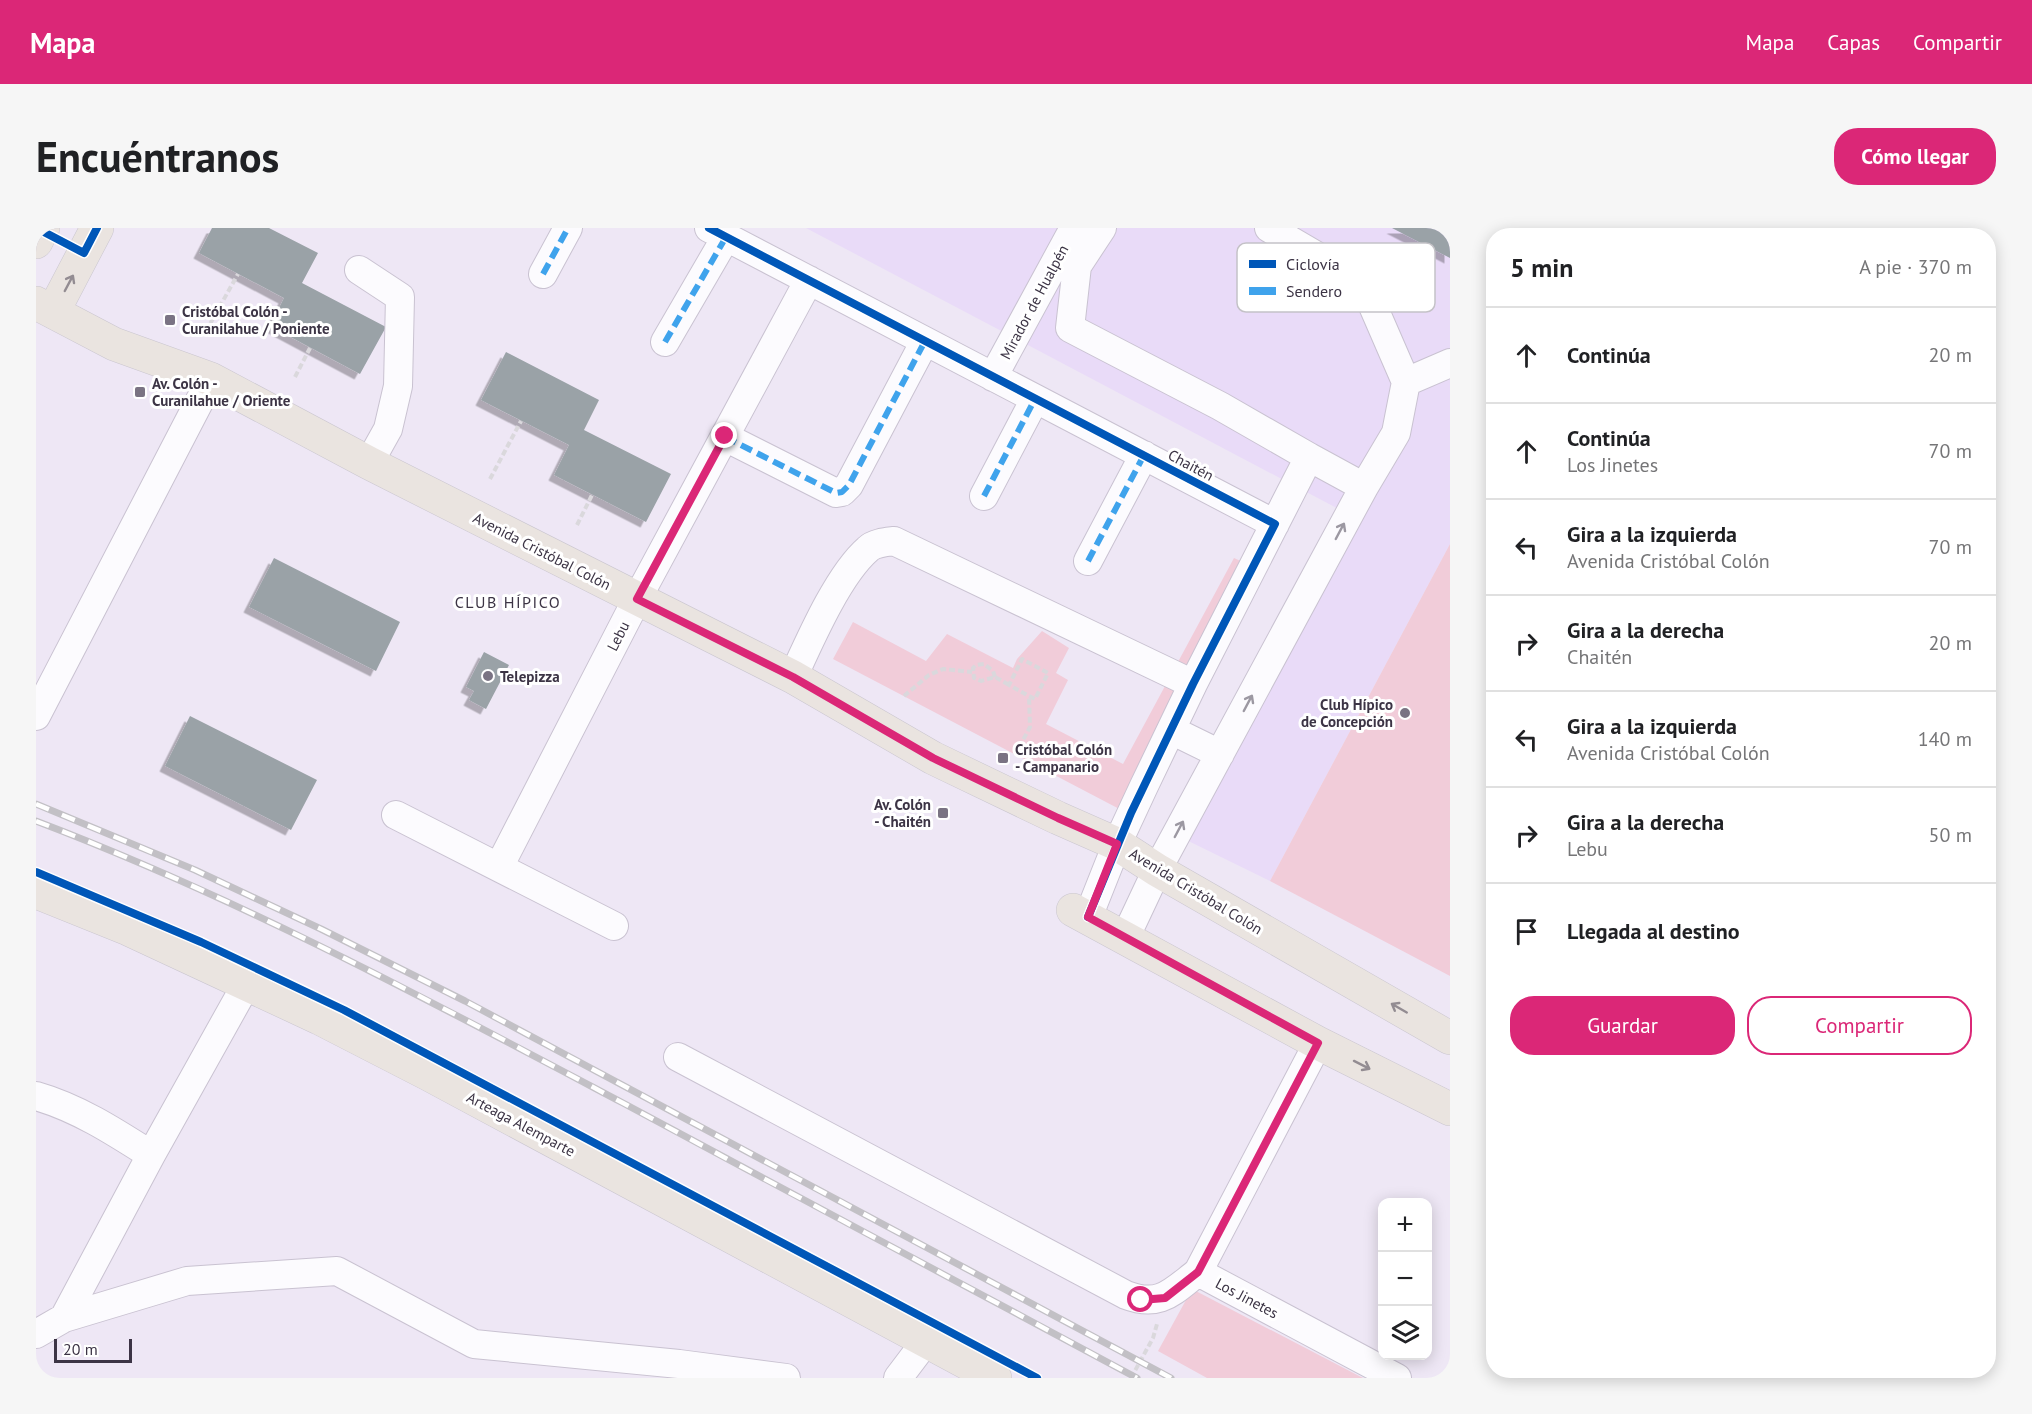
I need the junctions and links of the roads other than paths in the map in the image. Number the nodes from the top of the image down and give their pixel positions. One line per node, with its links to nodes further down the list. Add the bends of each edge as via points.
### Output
1 (43, 228): 8 (main road)
2 (97, 228): 13 (main road, one-way to 2)
3 (568, 228): 11 (street)
4 (1074, 228): 18 (street, Mirador de Hualpén)
5 (1102, 228): 24 (street, via 1077,267 1070,328)
6 (1269, 228): 9 (street)
7 (717, 232): 12 (street, Chaitén); 16 (street)
8 (36, 242)
9 (1295, 243)
10 (360, 270): 25 (street, via 400,297 398,386 388,429)
11 (543, 274)
12 (809, 280): 15 (street, Chaitén); 22 (street, Lebu)
13 (45, 308): 19 (main road, Avenida Cristóbal Colón, via 114,344)
14 (1376, 312): 20 (street)
15 (925, 341): 18 (street, Chaitén); 22 (street, via 849,486 842,492 836,493)
16 (665, 342)
17 (1450, 363): 20 (street)
18 (993, 377): 21 (street, Chaitén)
19 (211, 379): 25 (main road, Avenida Cristóbal Colón); 33 (street)
20 (1406, 382): 26 (street, via 1396,433)
21 (1035, 399): 23 (street, Chaitén); 27 (street)
22 (725, 436): 30 (street, Lebu)
23 (1144, 455): 28 (street, Chaitén); 29 (street)
24 (1309, 457): 26 (street); 28 (street)
25 (369, 463): 30 (main road, Avenida Cristóbal Colón)
26 (1364, 487): 35 (street, one-way to 26)
27 (984, 496)
28 (1275, 524): 32 (street)
29 (1088, 561)
30 (637, 599): 31 (main road, Avenida Cristóbal Colón); 38 (street, Lebu)
31 (793, 677): 32 (street, via 844,576 869,547 894,541); 37 (main road, Avenida Cristóbal Colón, via 933,758)
32 (1193, 684): 34 (street)
33 (36, 716)
34 (1172, 730): 35 (street); 37 (street)
35 (1220, 754): 39 (street, one-way to 35)
36 (396, 815): 38 (street)
37 (1117, 844): 39 (main road, Avenida Cristóbal Colón); 41 (street)
38 (499, 867): 42 (street)
39 (1157, 870): 43 (street); 45 (main road, Avenida Cristóbal Colón, one-way to 39)
40 (36, 892): 44 (main road, Arteaga Alemparte)
41 (1081, 914): 43 (main road)
42 (614, 926)
43 (1125, 938): 46 (main road)
44 (247, 983): 50 (street); 54 (main road, Arteaga Alemparte, via 428,1074)
45 (1450, 1038)
46 (1318, 1043): 49 (main road, one-way to 49); 51 (street, Los Jinetes)
47 (678, 1057): 51 (street, via 1126,1295 1141,1300 1165,1298)
48 (36, 1096): 50 (street, via 58,1102)
49 (1450, 1109)
50 (151, 1155): 52 (street)
51 (1198, 1272): 58 (street, Los Jinetes)
52 (64, 1318): 53 (street); 56 (street, via 188,1281 337,1270 474,1344)
53 (36, 1334)
54 (926, 1341): 55 (main road, Arteaga Alemparte); 57 (street)
55 (984, 1376)
56 (786, 1378)
57 (898, 1378)
58 (1397, 1378)

